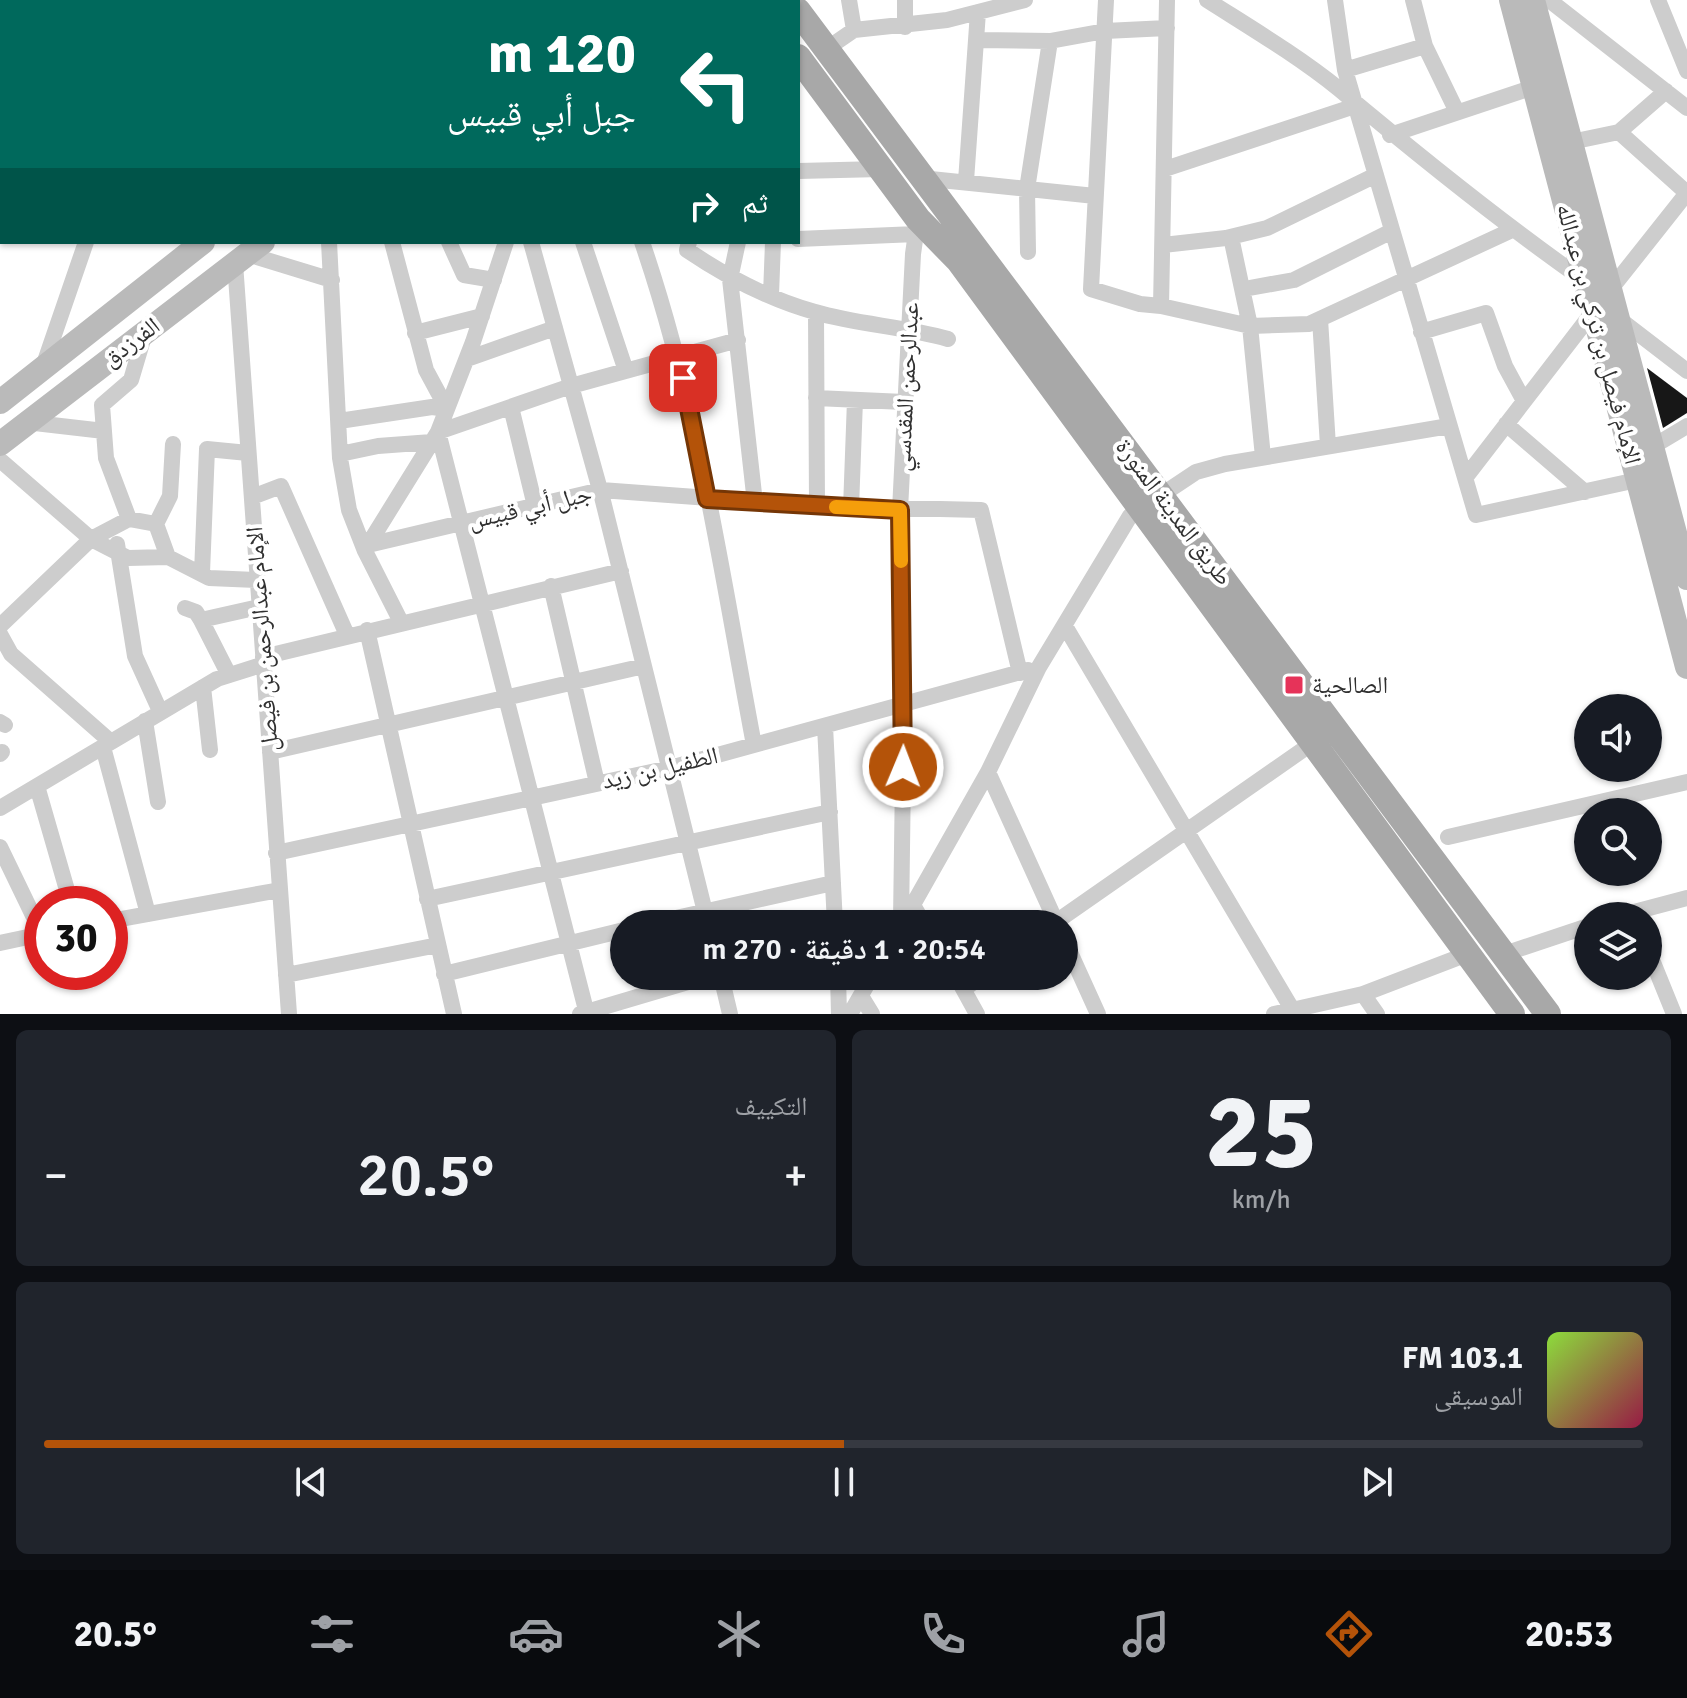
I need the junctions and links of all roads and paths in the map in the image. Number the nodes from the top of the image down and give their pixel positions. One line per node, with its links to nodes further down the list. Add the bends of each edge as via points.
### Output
1 (849, 0): 17 (street)
2 (905, 0): 15 (street)
3 (1023, 0): 13 (street)
4 (1106, 0): 18 (street)
5 (1167, 0): 16 (street)
6 (1207, 0): 28 (street)
7 (1335, 0): 24 (street)
8 (1413, 0): 21 (street)
9 (1511, 0): 26 (main road, الإمام فيصل بن تركي بن عبدالله)
10 (1533, 0): 33 (main road, الإمام فيصل بن تركي بن عبدالله)
11 (1549, 0): 27 (street)
12 (1658, 0): 25 (street)
13 (969, 9): 15 (street); 19 (street)
14 (800, 14): 22 (main road, طريق المدينة المنورة)
15 (905, 27): 17 (street)
16 (1167, 28): 18 (street); 35 (street)
17 (854, 30): 22 (street)
18 (1105, 31): 20 (street); 41 (street)
19 (978, 40): 20 (street); 39 (street)
20 (1050, 41): 40 (street)
21 (1425, 46): 24 (street); 30 (street)
22 (825, 50): 38 (main road, طريق المدينة المنورة)
23 (800, 60): 34 (main road, طريق المدينة المنورة)
24 (1345, 70): 28 (street)
25 (1687, 71)
26 (1534, 87): 30 (street); 66 (main road, الإمام فيصل بن تركي بن عبدالله)
27 (1666, 91): 29 (street); 31 (street)
28 (1355, 106): 32 (street); 35 (street); 37 (street)
29 (1687, 108)
30 (1457, 112): 32 (street)
31 (1619, 132): 33 (street); 68 (street, via 1687,193)
32 (1390, 135): 43 (street)
33 (1571, 142): 68 (main road, الإمام فيصل بن تركي بن عبدالله)
34 (881, 169): 36 (street); 42 (main road, طريق المدينة المنورة)
35 (1165, 169): 59 (street)
36 (800, 171)
37 (1376, 175): 44 (street); 45 (street, via 1267,228)
38 (921, 178): 39 (street); 118 (main road, طريق المدينة المنورة)
39 (966, 181): 40 (street)
40 (1027, 189): 41 (street); 60 (street)
41 (1095, 196): 70 (street, via 1091,289)
42 (917, 226): 46 (street); 78 (street, عبدالرحمن المقدسي); 118 (main road, طريق المدينة المنورة, via 959,261)
43 (1512, 230): 63 (street); 66 (street)
44 (1392, 231): 63 (street); 67 (street, via 1294,280)
45 (1231, 237): 59 (street); 67 (street)
46 (800, 239)
47 (85, 244): 86 (street)
48 (200, 244): 86 (main road, الفرزدق)
49 (329, 244): 64 (street)
50 (393, 244): 81 (street)
51 (450, 244): 65 (street, via 464,275)
52 (505, 244): 65 (street)
53 (532, 244): 77 (street)
54 (584, 244): 87 (street)
55 (643, 244): 84 (street)
56 (688, 244): 62 (street, via 687,250)
57 (738, 244): 62 (street)
58 (773, 244): 69 (street)
59 (1163, 245): 70 (street)
60 (1028, 252)
61 (248, 253): 64 (street); 79 (main road, الفرزدق); 108 (street, الإمام عبدالرحمن بن فيصل)
62 (730, 279): 69 (street); 83 (street)
63 (1406, 279): 75 (street); 80 (street)
64 (332, 280): 97 (street)
65 (494, 280): 73 (street)
66 (1585, 281): 71 (main road, الإمام فيصل بن تركي بن عبدالله)
67 (1244, 289): 76 (street)
68 (1610, 290): 74 (main road, الإمام فيصل بن تركي بن عبدالله)
69 (771, 295): 72 (street)
70 (1161, 306): 76 (street)
71 (1593, 312): 92 (street); 113 (main road, الإمام فيصل بن تركي بن عبدالله)
72 (816, 313): 78 (street); 90 (street)
73 (482, 316): 81 (street); 85 (street)
74 (1618, 317): 88 (street); 107 (main road, الإمام فيصل بن تركي بن عبدالله)
75 (1320, 319): 76 (street); 106 (street)
76 (1250, 326): 110 (street)
77 (555, 328): 85 (street); 89 (street)
78 (909, 328): 82 (street); 94 (street, عبدالرحمن المقدسي)
79 (145, 331): 98 (main road, الفرزدق); 102 (street, via 131,380 102,405)
80 (1421, 332): 92 (street, via 1486,313); 100 (street)
81 (415, 333): 96 (street, via 426,370)
82 (948, 339)
83 (738, 340): 84 (street); 119 (street)
84 (677, 356): 87 (street); 117 (street)
85 (467, 359): 96 (street)
86 (44, 364): 93 (main road, الفرزدق)
87 (626, 371): 89 (street)
88 (1687, 371)
89 (571, 386): 95 (street); 114 (street)
90 (816, 398): 91 (street); 121 (street)
91 (855, 400): 94 (street); 122 (street)
92 (1524, 401): 99 (street)
93 (0, 402)
94 (904, 402): 123 (street, عبدالرحمن المقدسي)
95 (511, 407): 103 (street); 120 (street)
96 (447, 409): 97 (street); 103 (street)
97 (339, 421): 109 (street)
98 (26, 422): 102 (street); 104 (main road, الفرزدق)
99 (1506, 424): 112 (street); 115 (street)
100 (1449, 426): 106 (street); 112 (street)
101 (1687, 426): 107 (street)
102 (104, 431): 124 (street)
103 (435, 437): 109 (street); 125 (street); 125 (street, جبل أبي قبيس, via 368,545)
104 (0, 444)
105 (173, 444): 126 (street, via 170,496)
106 (1328, 446): 110 (street)
107 (1652, 447): 132 (main road, الإمام فيصل بن تركي بن عبدالله)
108 (248, 453): 116 (street, الإمام عبدالرحمن بن فيصل); 131 (street, via 207,449)
109 (340, 454): 139 (street, via 349,510)
110 (1263, 457): 118 (street, via 1196,472)
111 (0, 460): 127 (street)
112 (1465, 478): 115 (street, via 1476,515)
113 (1637, 480): 115 (street); 148 (main road, الإمام فيصل بن تركي بن عبدالله)
114 (601, 490): 117 (street, جبل أبي قبيس); 120 (street, جبل أبي قبيس); 130 (street)
115 (1585, 492)
116 (252, 497): 133 (street, الإمام عبدالرحمن بن فيصل); 143 (street, via 281,486)
117 (707, 499): 119 (street, جبل أبي قبيس); 161 (street)
118 (1151, 500): 140 (street, via 1130,516); 159 (main road, طريق المدينة المنورة); 205 (main road, طريق المدينة المنورة)
119 (755, 503): 121 (street, جبل أبي قبيس)
120 (535, 506): 125 (street, جبل أبي قبيس)
121 (817, 506): 122 (street, جبل أبي قبيس)
122 (851, 508): 123 (street, جبل أبي قبيس)
123 (900, 510): 149 (street, جبل أبي قبيس, via 981,510); 154 (street, عبدالرحمن المقدسي)
124 (122, 523): 126 (street); 127 (street); 128 (street)
125 (461, 523): 135 (street)
126 (156, 524): 129 (street)
127 (91, 539): 128 (street); 142 (street)
128 (117, 550): 129 (street, via 128,558); 155 (street, via 135,656)
129 (168, 557): 131 (street)
130 (621, 571): 134 (street); 146 (street)
131 (202, 573): 133 (street, via 209,578)
132 (1687, 578)
133 (258, 580): 136 (street, الإمام عبدالرحمن بن فيصل)
134 (551, 586): 135 (street); 151 (street)
135 (481, 603): 139 (street); 153 (street)
136 (259, 607): 138 (street); 145 (street, الإمام عبدالرحمن بن فيصل)
137 (185, 608): 138 (street)
138 (201, 620): 150 (street)
139 (401, 622): 141 (street)
140 (1065, 626): 147 (street); 174 (street)
141 (367, 630): 143 (street); 157 (street)
142 (2, 632): 144 (street); 160 (street, via 11,654)
143 (347, 635): 145 (street)
144 (0, 657)
145 (263, 660): 150 (street); 163 (street, الإمام عبدالرحمن بن فيصل)
146 (644, 666): 151 (street); 164 (street)
147 (1039, 667): 149 (street, الطفيل بن زيد); 165 (street)
148 (1687, 667)
149 (1020, 673): 154 (street, الطفيل بن زيد)
150 (229, 675): 152 (street)
151 (573, 683): 153 (street); 167 (street)
152 (203, 687): 155 (street); 162 (street)
153 (506, 699): 157 (street); 169 (street)
154 (904, 704): 158 (street, الطفيل بن زيد); 191 (street, عبدالرحمن المقدسي)
155 (160, 711): 156 (street)
156 (145, 721): 160 (street); 170 (street)
157 (388, 726): 163 (street); 173 (street)
158 (825, 726): 161 (street, الطفيل بن زيد); 172 (street)
159 (1314, 742): 174 (street); 204 (main road, طريق المدينة المنورة)
160 (107, 745): 168 (street); 196 (street)
161 (754, 745): 164 (street, الطفيل بن زيد)
162 (210, 750)
163 (270, 752): 178 (street, الإمام عبدالرحمن بن فيصل)
164 (670, 768): 167 (street, الطفيل بن زيد); 176 (street)
165 (988, 772): 186 (street); 194 (street)
166 (1687, 782): 175 (street)
167 (597, 783): 169 (street, الطفيل بن زيد)
168 (37, 786): 171 (street); 181 (street)
169 (531, 797): 173 (street, الطفيل بن زيد); 179 (street)
170 (158, 802)
171 (0, 808)
172 (830, 812): 176 (street); 180 (street)
173 (409, 822): 178 (street, الطفيل بن زيد); 185 (street)
174 (1188, 829): 195 (street); 217 (street)
175 (1448, 837)
176 (688, 842): 179 (street); 188 (street)
177 (0, 847): 183 (street)
178 (276, 853): 182 (street, الإمام عبدالرحمن بن فيصل)
179 (550, 872): 185 (street); 202 (street)
180 (833, 883): 189 (street); 190 (street)
181 (66, 886)
182 (280, 890): 196 (street); 208 (street, الإمام عبدالرحمن بن فيصل)
183 (24, 897)
184 (1687, 898): 187 (street)
185 (427, 899): 203 (street)
186 (913, 905): 192 (street); 193 (street)
187 (1662, 905)
188 (704, 910)
189 (735, 910)
190 (834, 910)
191 (901, 910)
192 (910, 910)
193 (916, 910)
194 (1049, 910)
195 (1073, 910)
196 (148, 914): 197 (street)
197 (128, 918)
198 (1574, 931): 205 (street)
199 (610, 933): 202 (street)
200 (24, 938): 201 (street)
201 (0, 943)
202 (568, 943): 207 (street); 218 (street)
203 (438, 945): 207 (street); 208 (street)
204 (1470, 953): 215 (street); 229 (main road, طريق المدينة المنورة)
205 (1504, 954): 230 (main road, طريق المدينة المنورة)
206 (1078, 970): 226 (street)
207 (444, 974): 220 (street)
208 (286, 975): 219 (street, الإمام عبدالرحمن بن فيصل)
209 (1662, 984): 231 (street)
210 (661, 990): 218 (street)
211 (724, 990): 221 (street)
212 (838, 990): 222 (street)
213 (864, 990): 216 (street)
214 (964, 990): 225 (street)
215 (1363, 994): 217 (street); 228 (street)
216 (861, 996): 223 (street); 224 (street)
217 (1293, 1012): 227 (street)
218 (584, 1013)
219 (289, 1014)
220 (454, 1014)
221 (730, 1014)
222 (839, 1014)
223 (850, 1014)
224 (872, 1014)
225 (977, 1014)
226 (1098, 1014)
227 (1274, 1014)
228 (1377, 1014)
229 (1512, 1014)
230 (1548, 1014)
231 (1674, 1014)

